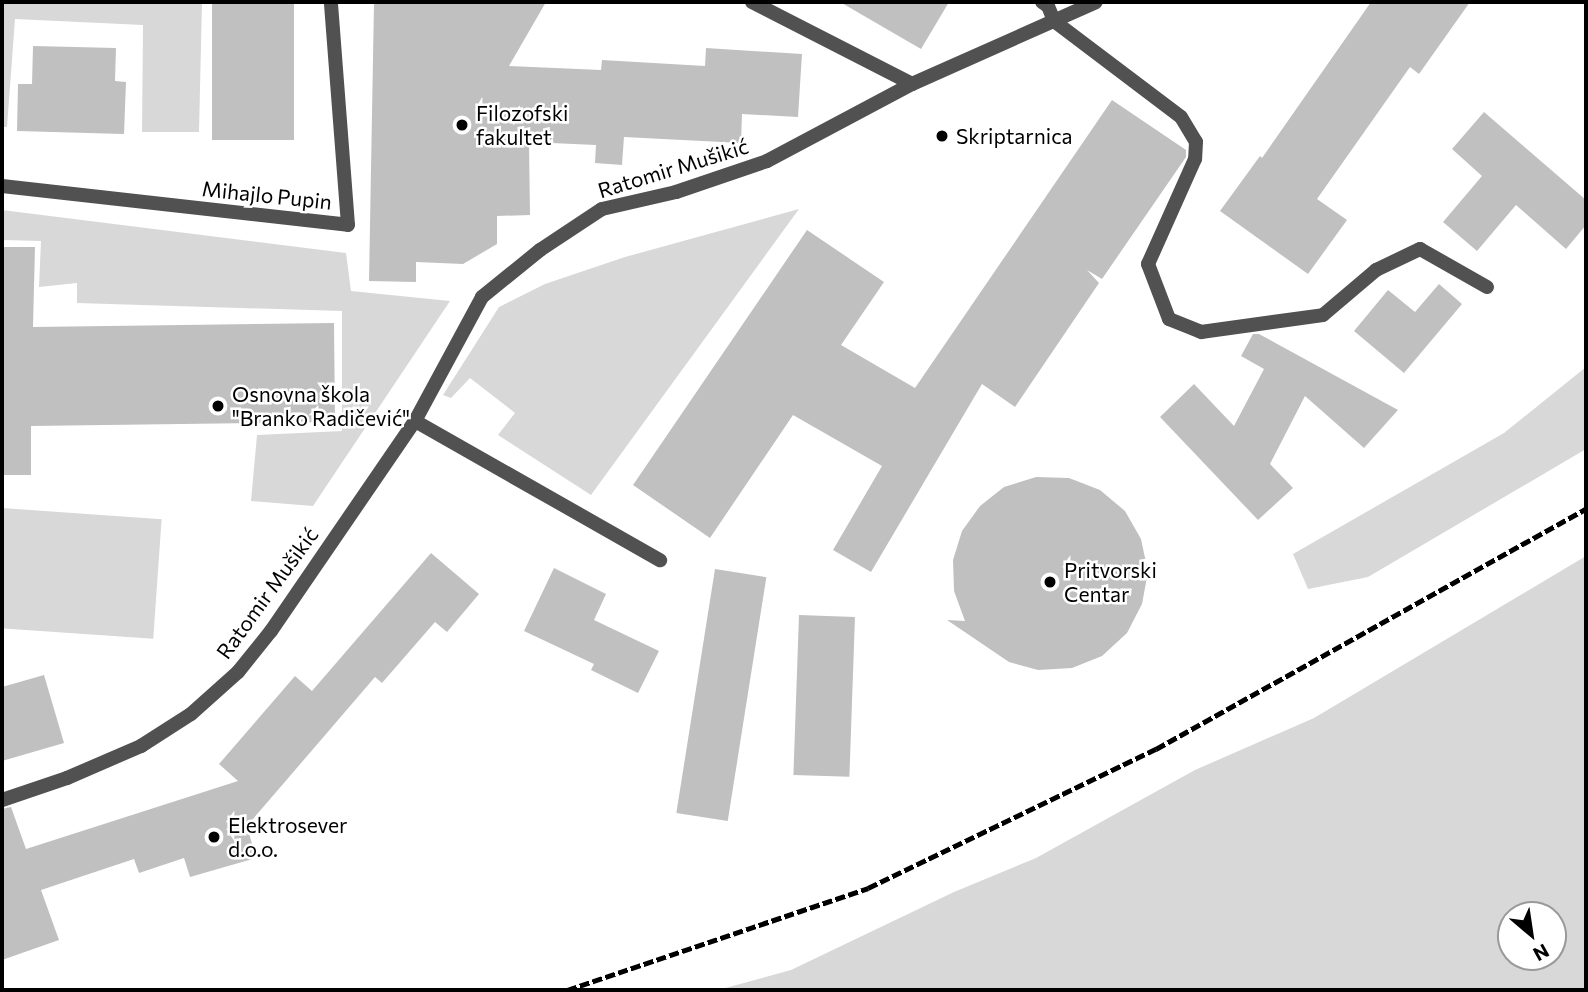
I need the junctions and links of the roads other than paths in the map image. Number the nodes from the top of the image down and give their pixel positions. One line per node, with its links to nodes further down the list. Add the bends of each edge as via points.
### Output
1 (331, 2): 7 (street, Mihajlo Pupin, via 348,225)
2 (752, 2): 6 (street)
3 (1042, 2): 5 (street)
4 (1096, 2): 5 (street, Ratomir Mušikić)
5 (1054, 21): 6 (street, Ratomir Mušikić); 8 (street, via 1181,117 1196,142 1195,159 1148,264 1169,319 1201,332 1323,315 1376,270 1420,248)
6 (912, 84): 9 (street, Ratomir Mušikić, via 767,160 676,192 602,209 540,250 482,297)
7 (2, 186)
8 (1487, 286)
9 (415, 421): 10 (street); 11 (street, Ratomir Mušikić, via 238,672 191,714 141,746)
10 (660, 560)
11 (2, 800)

